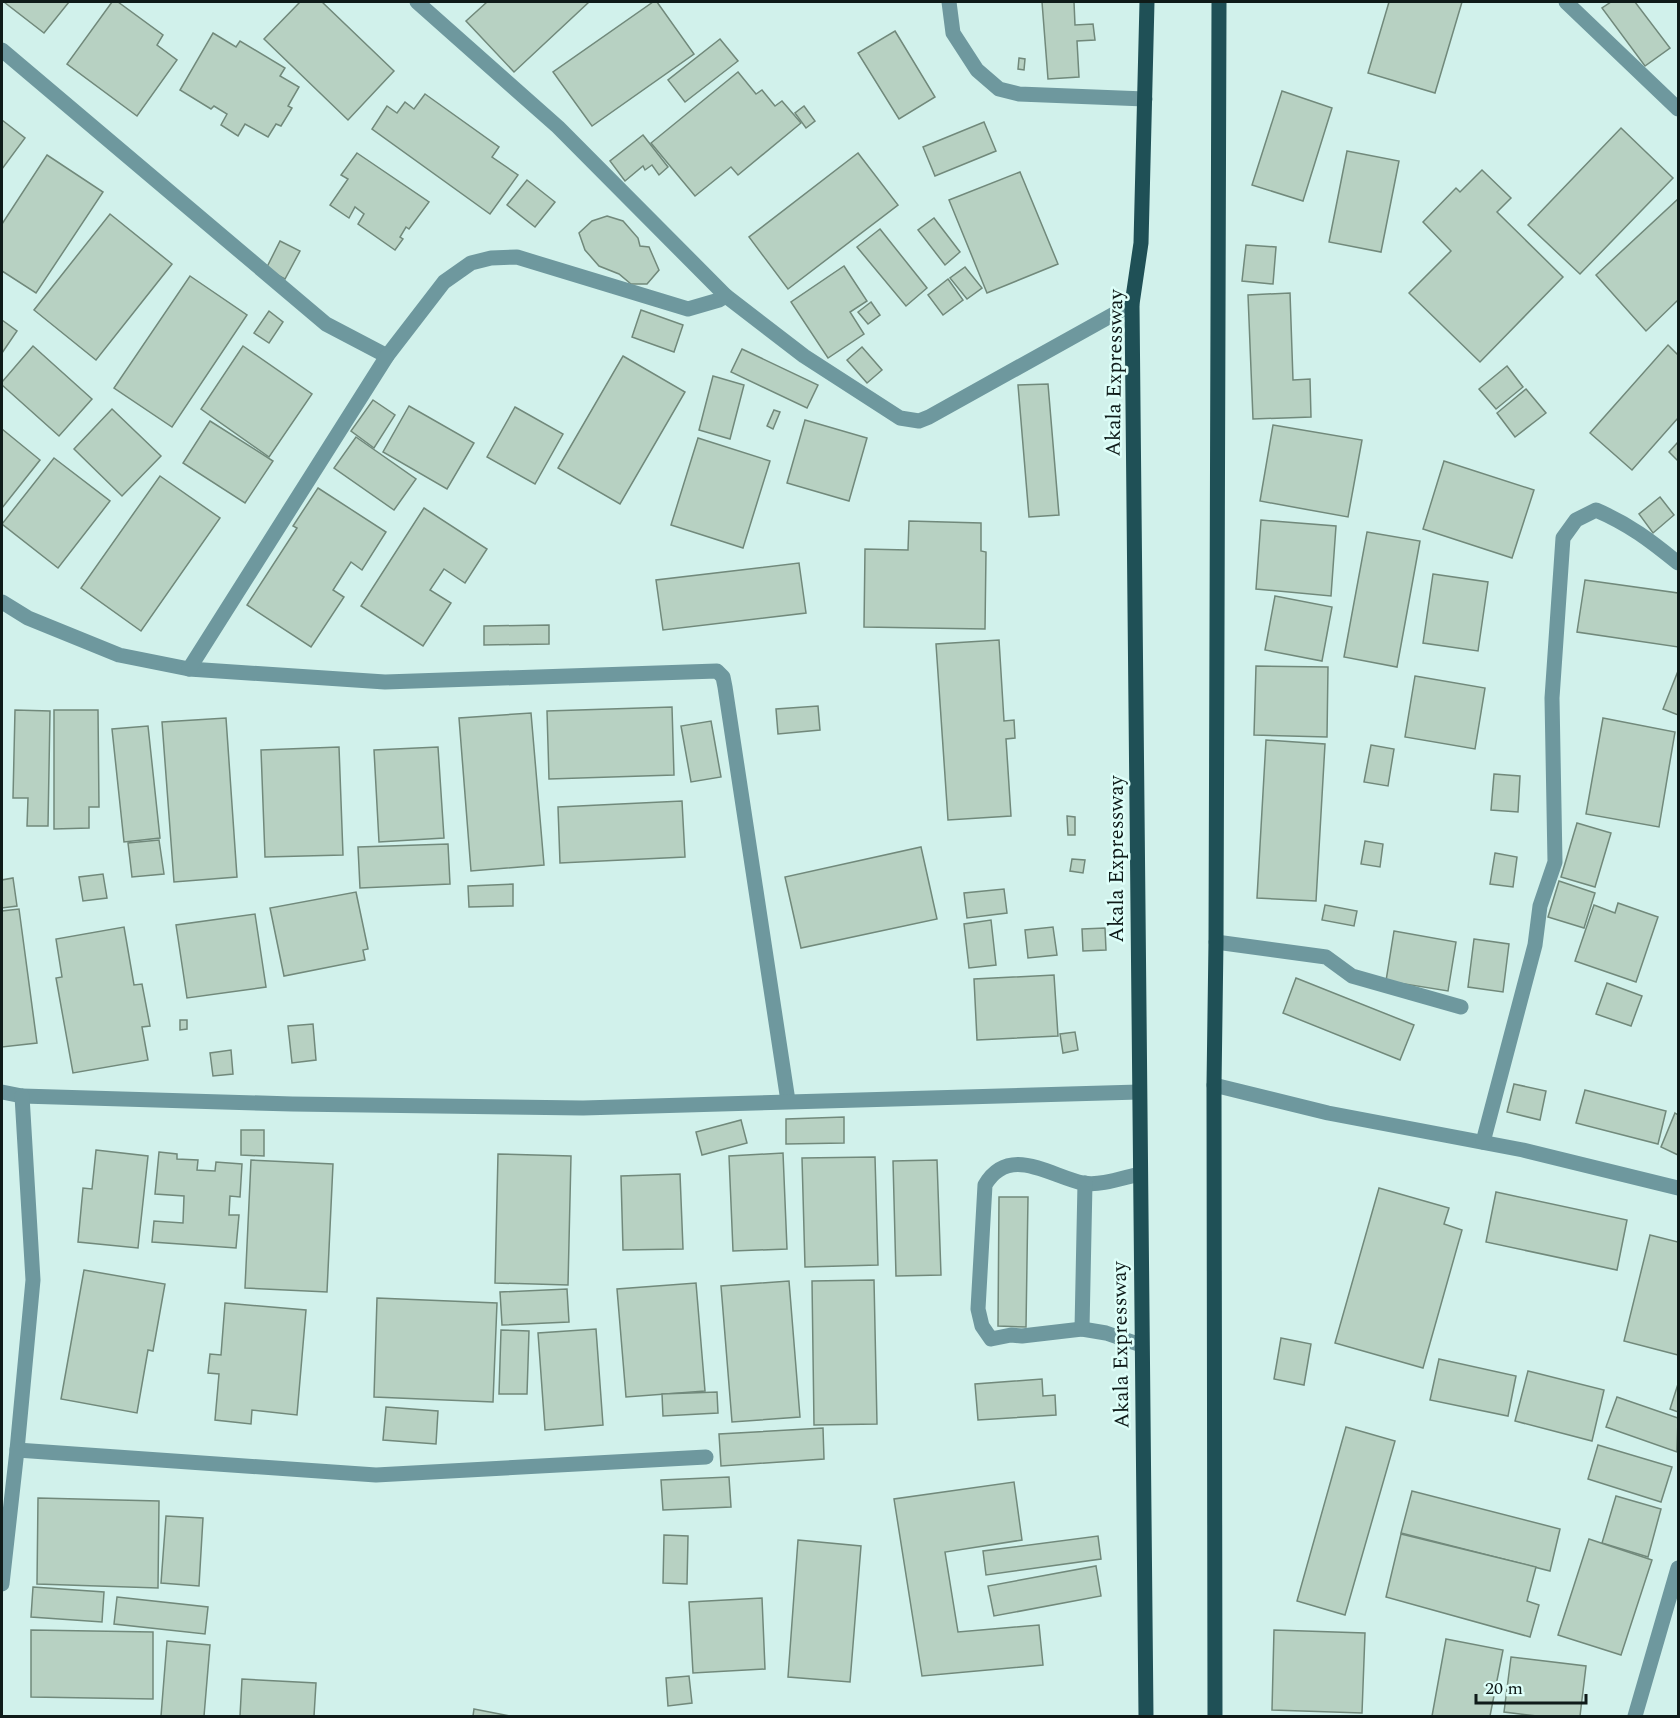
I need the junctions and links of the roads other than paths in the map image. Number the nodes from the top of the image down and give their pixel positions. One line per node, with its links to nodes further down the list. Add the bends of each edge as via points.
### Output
1 (417, 2): 9 (street, via 558,127)
2 (949, 2): 7 (street, via 953,33 977,70 999,89 1018,94)
3 (1148, 2): 7 (main road, Akala Expressway)
4 (1219, 2): 15 (main road)
5 (1566, 2): 8 (street)
6 (2, 50): 11 (street, via 326,324)
7 (1145, 99): 10 (main road, Akala Expressway, via 1142,243)
8 (1678, 109)
9 (726, 296): 10 (street, via 804,356 900,418 919,421); 11 (street, via 688,309 517,257 491,258 471,263 444,282)
10 (1132, 304): 19 (main road, Akala Expressway)
11 (387, 356): 14 (street)
12 (1678, 563): 22 (street, via 1621,520 1596,510 1576,520 1563,538 1552,698 1555,862 1540,906 1535,945)
13 (2, 602): 14 (street, via 28,618 119,655)
14 (189, 669): 21 (street, via 385,682 717,671 725,687)
15 (1216, 942): 16 (street, via 1326,957 1352,976); 17 (main road)
16 (1461, 1007)
17 (1214, 1085): 22 (street, via 1328,1113); 33 (main road)
18 (2, 1092): 20 (street)
19 (1139, 1092): 21 (street); 23 (main road, Akala Expressway)
20 (22, 1096): 21 (street, via 583,1108); 28 (street, via 33,1280)
21 (788, 1101)
22 (1483, 1142): 25 (street)
23 (1140, 1174): 24 (street); 27 (main road, Akala Expressway)
24 (1085, 1183): 26 (street); 26 (street, via 1014,1164 991,1176 986,1185 978,1309 982,1326 991,1339)
25 (1678, 1188)
26 (1082, 1329): 27 (street)
27 (1141, 1345): 32 (main road, Akala Expressway)
28 (17, 1450): 29 (street, via 376,1475); 31 (street)
29 (706, 1457)
30 (1678, 1568): 34 (street)
31 (2, 1584)
32 (1146, 1716)
33 (1215, 1716)
34 (1635, 1716)

